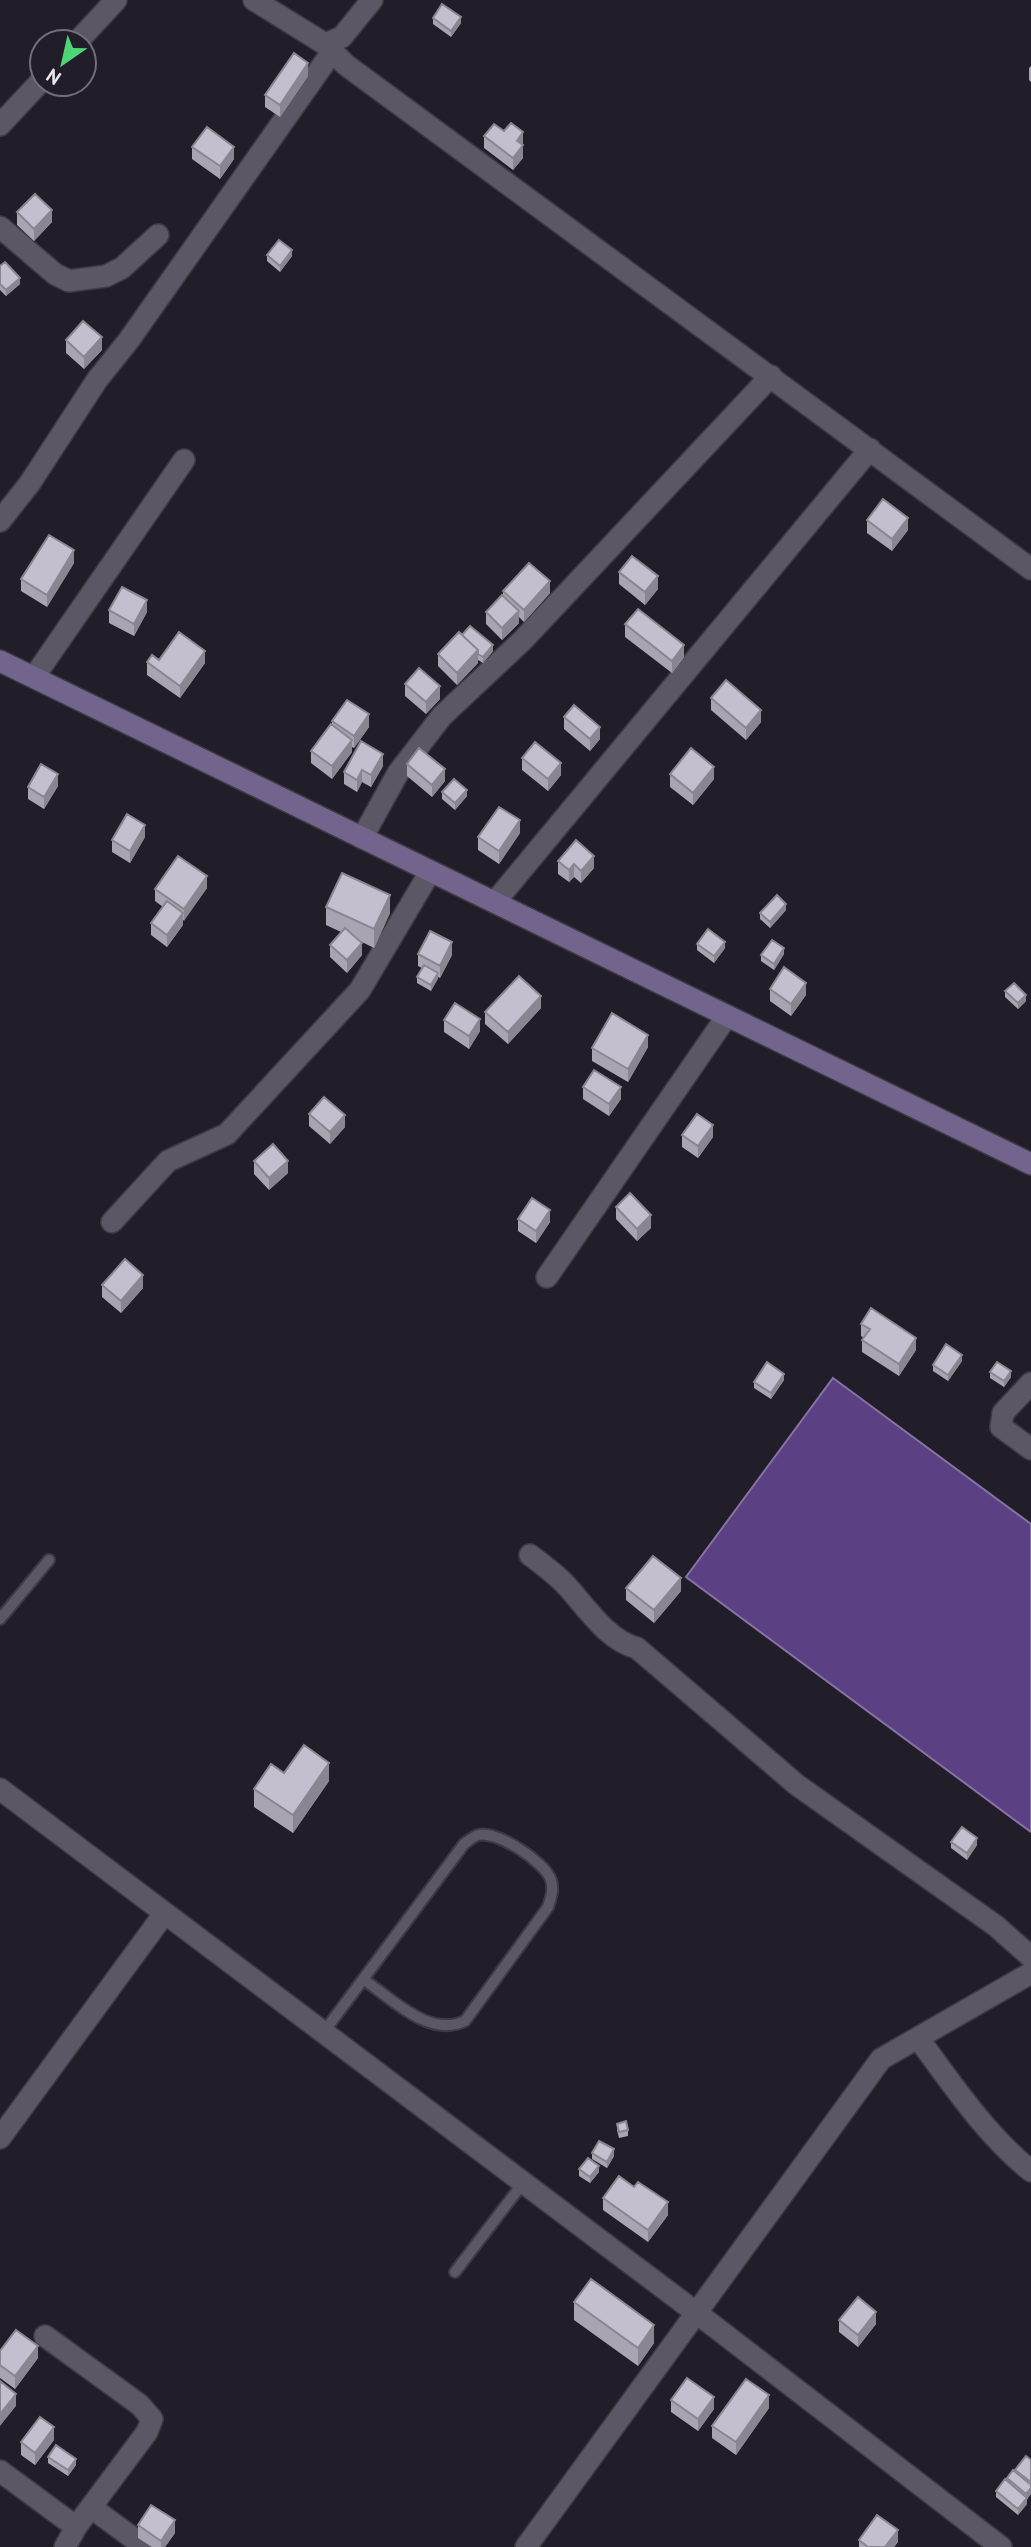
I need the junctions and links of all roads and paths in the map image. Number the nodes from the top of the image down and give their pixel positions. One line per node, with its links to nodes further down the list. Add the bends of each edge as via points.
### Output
1 (116, 0): 4 (street)
2 (254, 0): 5 (street)
3 (372, 0): 5 (street)
4 (90, 28)
5 (334, 53): 10 (street); 13 (street)
6 (28, 95): 7 (street)
7 (0, 125)
8 (0, 227): 9 (street, via 69,281 106,276 122,268)
9 (158, 234)
10 (761, 388): 12 (street); 17 (street, via 523,640 442,716 398,773)
11 (184, 460): 16 (street)
12 (861, 460): 14 (street); 19 (street)
13 (0, 521)
14 (1031, 569)
15 (0, 660): 16 (street)
16 (34, 677): 17 (street)
17 (362, 838): 18 (street)
18 (430, 872): 19 (street); 22 (street, via 360,990 227,1134 168,1161)
19 (495, 902): 20 (street)
20 (727, 1016): 21 (street); 23 (street)
21 (1031, 1164)
22 (111, 1222)
23 (547, 1277)
24 (1031, 1383): 25 (street, via 1003,1413 1001,1427)
25 (1031, 1449)
26 (530, 1555): 31 (street, via 562,1581 609,1633 624,1645 638,1648 797,1785 975,1911)
27 (49, 1560): 28 (lane)
28 (0, 1619)
29 (0, 1790): 30 (street)
30 (164, 1913): 34 (street); 36 (street)
31 (1031, 1957)
32 (1031, 1973): 35 (street)
33 (363, 1979): 33 (lane, via 464,1844 478,1835 514,1846 550,1876 554,1891 548,1907 465,2021 452,2027 435,2026); 34 (lane)
34 (323, 2033): 38 (street)
35 (918, 2038): 37 (street, via 1013,2157); 40 (street, via 881,2059)
36 (0, 2138)
37 (1031, 2171)
38 (523, 2183): 39 (lane); 40 (street)
39 (455, 2272)
40 (704, 2319): 47 (street); 48 (street)
41 (45, 2336): 43 (street, via 141,2405 152,2418 147,2432)
42 (0, 2471): 44 (street)
43 (92, 2508): 44 (street); 46 (street)
44 (76, 2527): 45 (street)
45 (65, 2547)
46 (145, 2547)
47 (526, 2547)
48 (1001, 2547)

